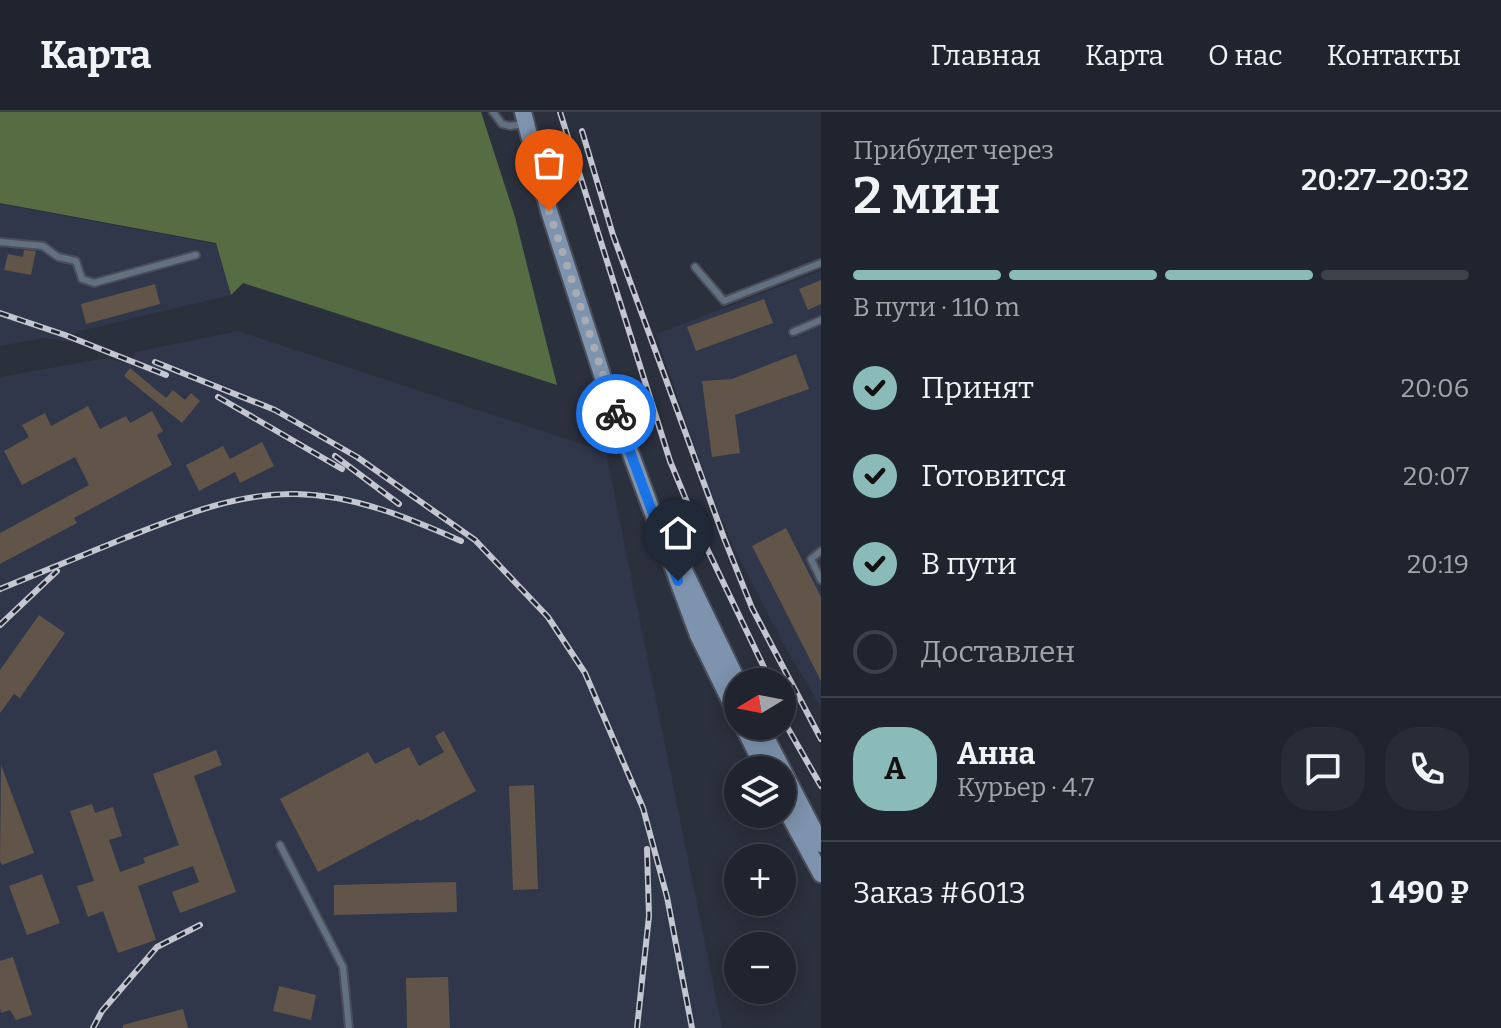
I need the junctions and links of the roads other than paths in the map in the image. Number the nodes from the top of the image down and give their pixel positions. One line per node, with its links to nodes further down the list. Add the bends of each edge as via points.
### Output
1 (493, 112): 2 (lane, via 510,126)
2 (524, 118): 9 (main road, via 575,296)
3 (0, 242): 4 (lane, via 43,246 76,261 82,279 94,283)
4 (196, 255)
5 (821, 263): 6 (lane, via 724,301)
6 (695, 267)
7 (821, 320): 8 (lane)
8 (793, 332)
9 (638, 475): 12 (main road); 13 (main road, via 698,635)
10 (821, 551): 11 (lane, via 811,559)
11 (821, 580)
12 (731, 668)
13 (724, 688)
14 (767, 740): 16 (main road)
15 (796, 828): 18 (main road)
16 (821, 844)
17 (280, 845): 19 (lane, via 343,967)
18 (821, 874)
19 (349, 1028)

